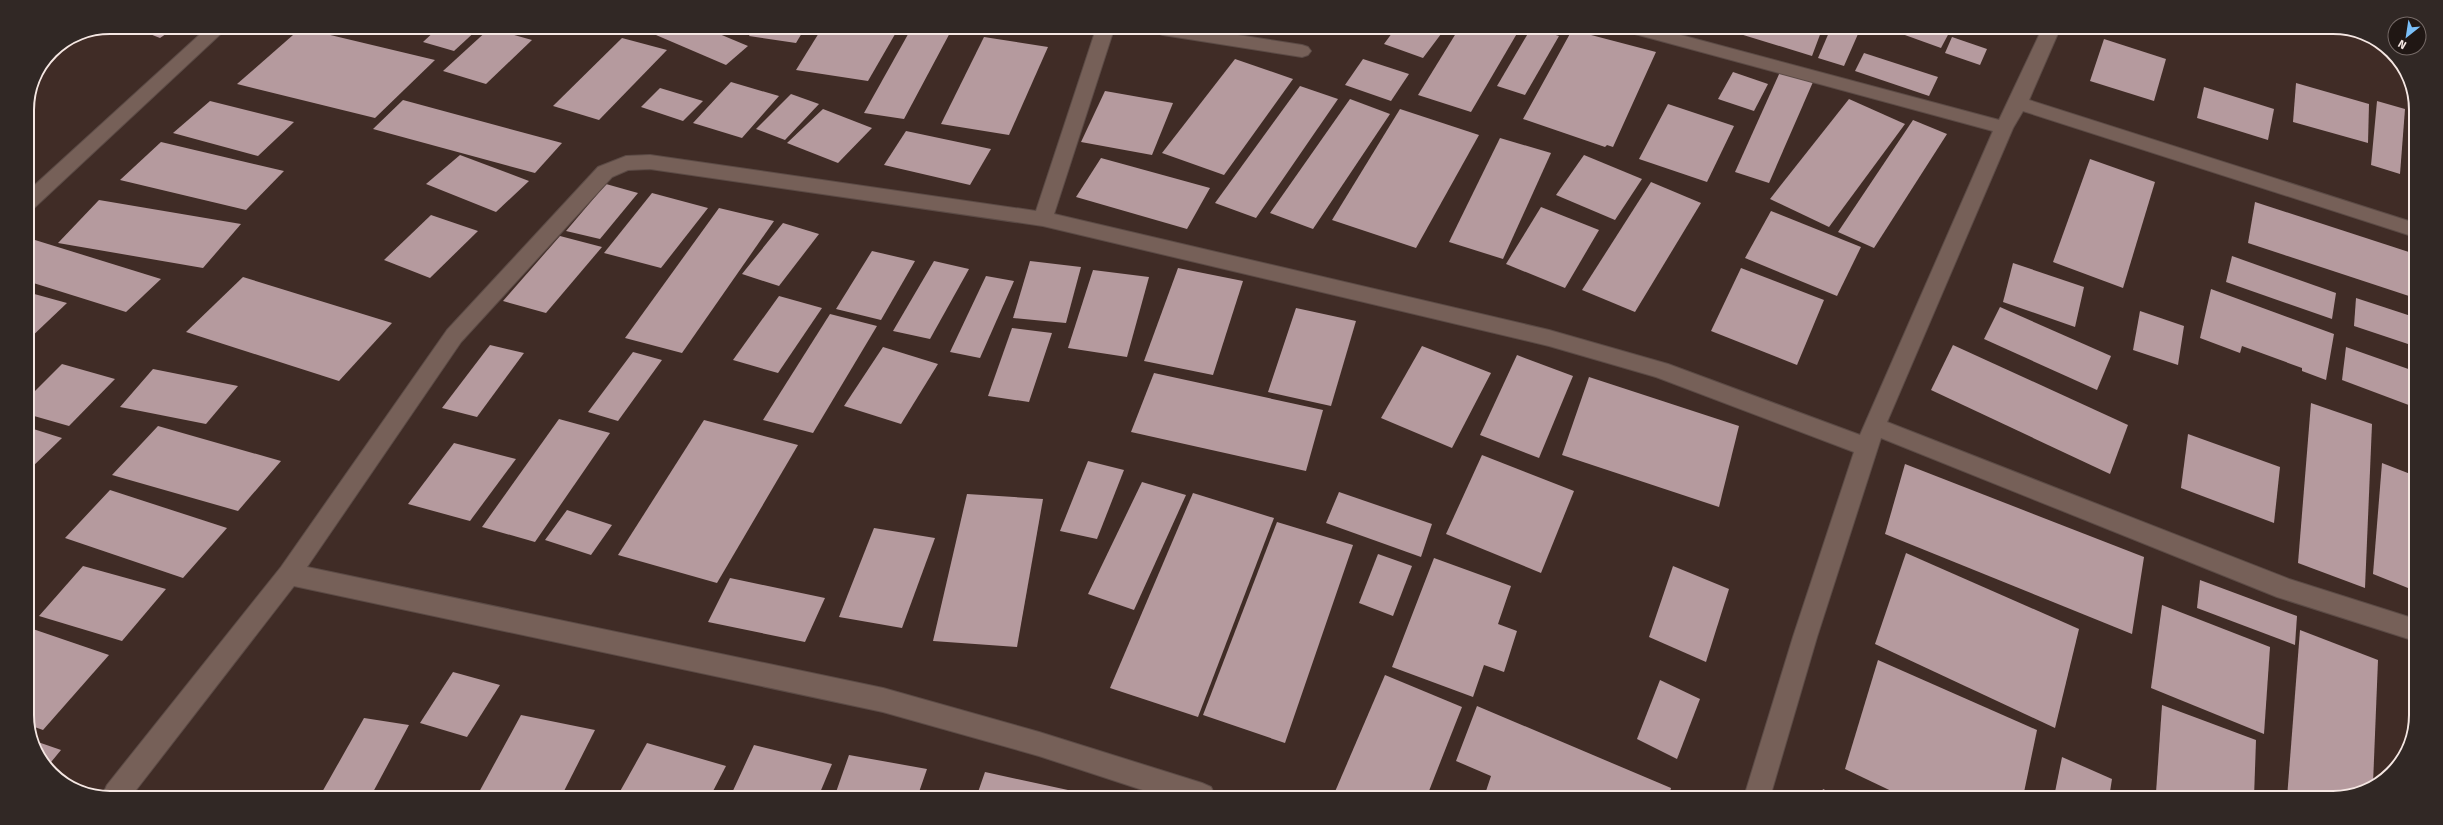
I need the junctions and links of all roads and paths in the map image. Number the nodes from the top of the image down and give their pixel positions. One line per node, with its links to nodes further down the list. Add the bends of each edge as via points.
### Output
1 (210, 34): 9 (street)
2 (1103, 34): 10 (street)
3 (1195, 34): 6 (street)
4 (1656, 34): 8 (street)
5 (2049, 34): 7 (street)
6 (1302, 51)
7 (2018, 103): 8 (street); 11 (street)
8 (2004, 128): 12 (street)
9 (34, 197)
10 (1043, 219): 13 (street, via 1549,338 1660,370); 14 (street, via 650,162 617,165 605,172 454,336)
11 (2409, 228)
12 (1874, 426): 13 (street); 15 (street, via 2286,589)
13 (1868, 448): 18 (street, via 1805,637)
14 (289, 574): 16 (street); 17 (street, via 883,700 1038,744)
15 (2409, 628)
16 (118, 791)
17 (1186, 791)
18 (1759, 791)

